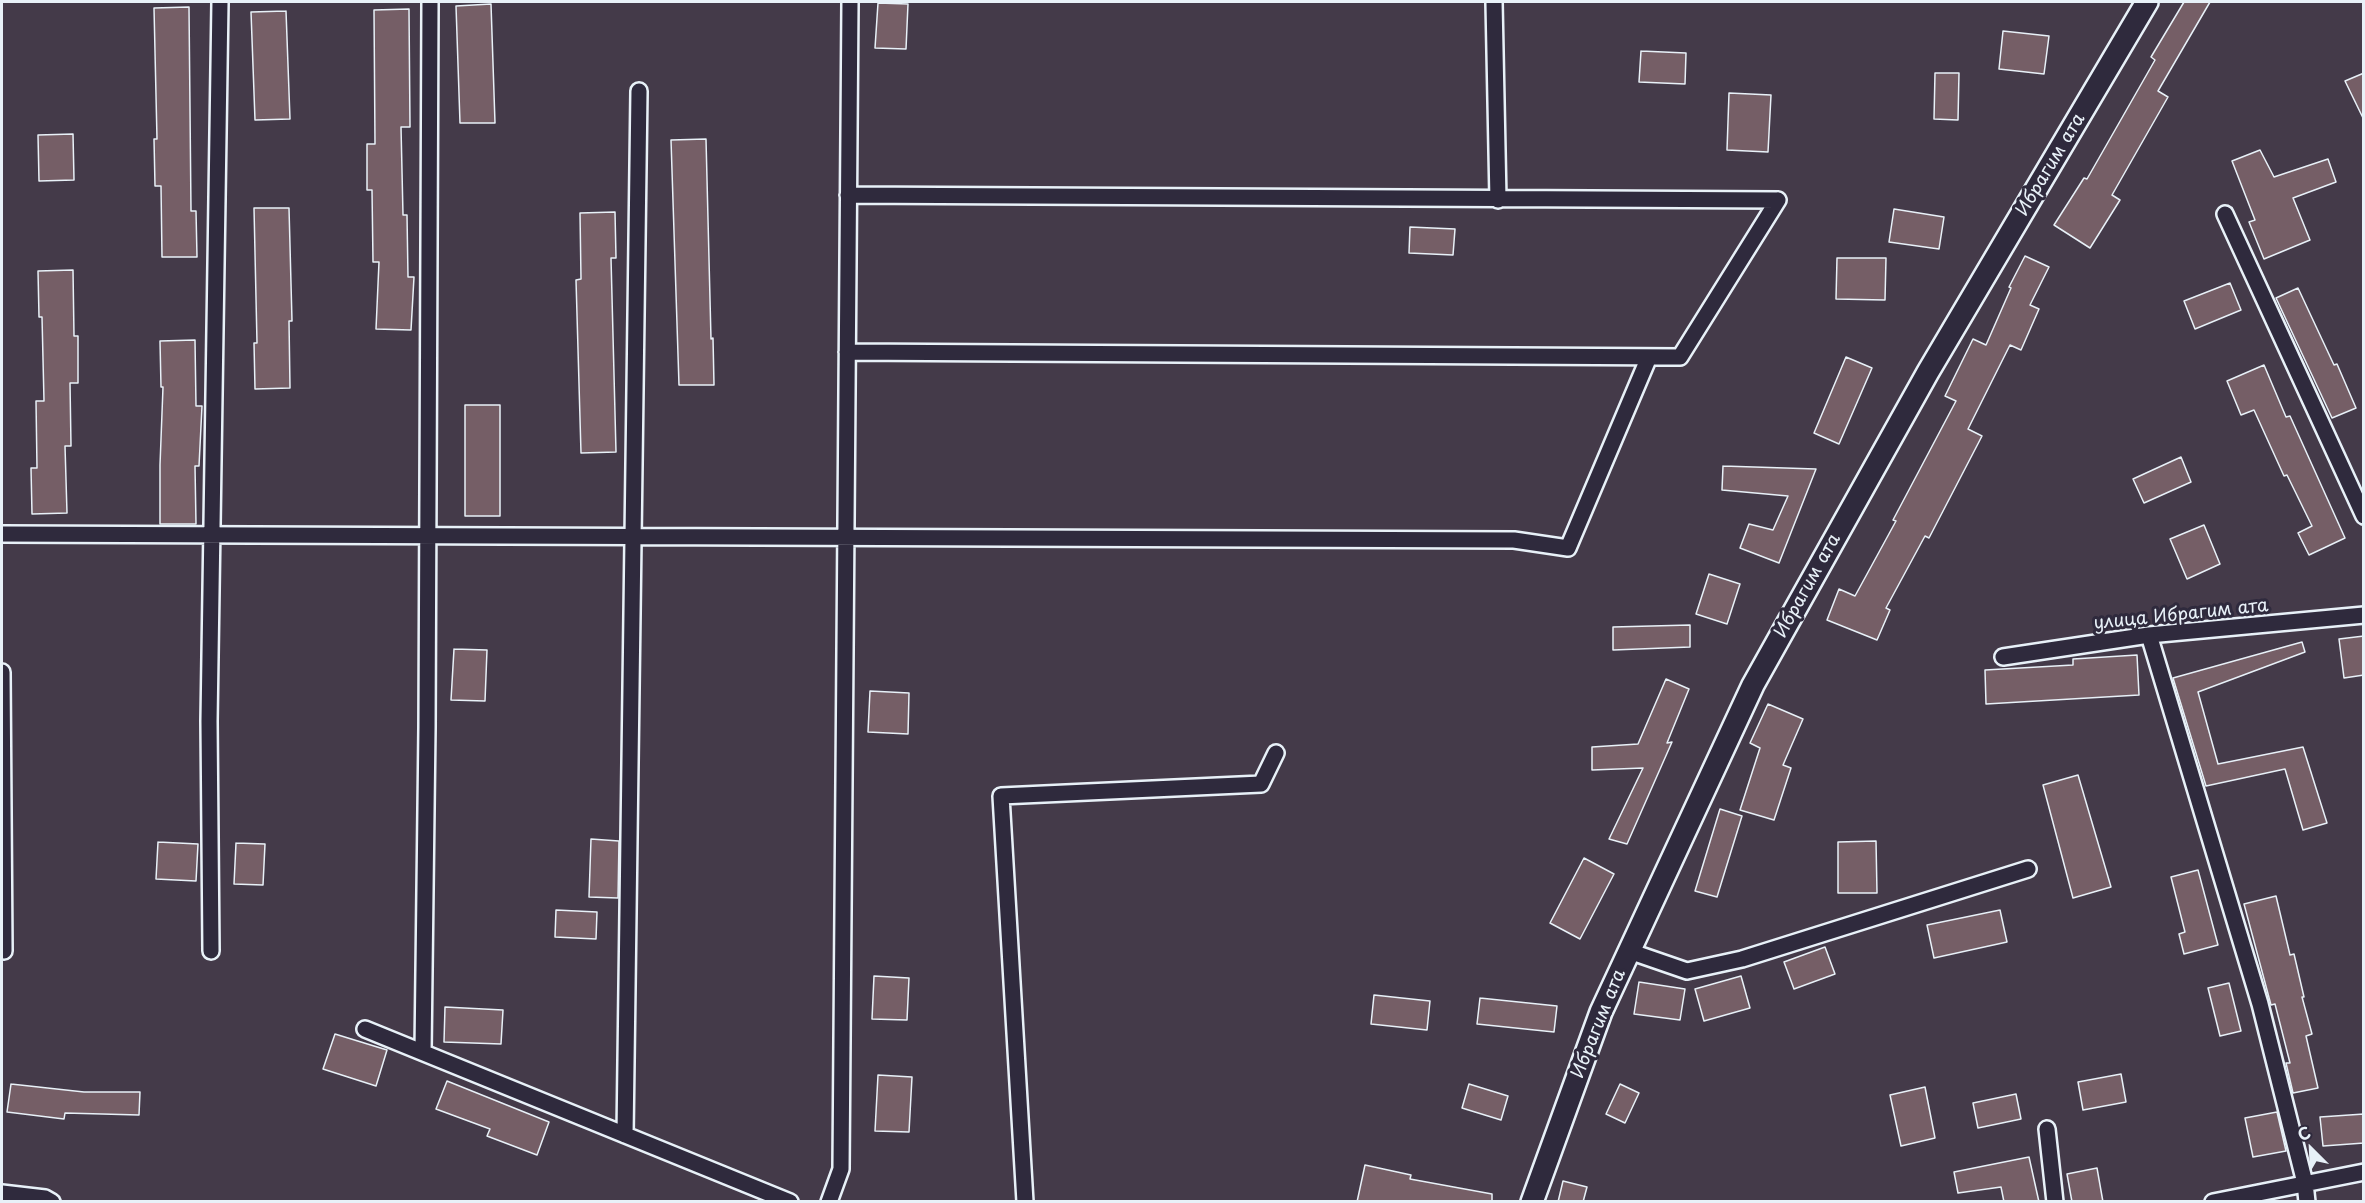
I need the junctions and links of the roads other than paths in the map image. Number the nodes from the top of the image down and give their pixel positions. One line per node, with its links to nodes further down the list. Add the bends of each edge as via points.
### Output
1 (220, 2): 14 (street)
2 (430, 2): 15 (street)
3 (850, 2): 7 (street)
4 (1494, 2): 8 (street)
5 (2147, 2): 26 (street, Ибрагим ата, via 1928,372 1753,685)
6 (639, 91): 16 (street)
7 (848, 195): 8 (street); 10 (street)
8 (1498, 200): 11 (street, via 1778,200 1680,357)
9 (2225, 214): 12 (street)
10 (847, 352): 11 (street); 17 (street)
11 (1649, 357): 17 (street, via 1568,548 1514,540)
12 (2364, 516)
13 (2, 534): 14 (street)
14 (212, 535): 15 (street); 25 (street)
15 (428, 536): 16 (street); 28 (street)
16 (635, 537): 17 (street); 30 (street)
17 (846, 537): 36 (street, via 841,1169)
18 (2364, 615): 19 (street, улица Ибрагим ата)
19 (2149, 636): 20 (street, улица Ибрагим ата); 32 (street, via 2260,1004)
20 (2003, 657)
21 (2, 672): 24 (street)
22 (1276, 753): 37 (street, via 1261,784 1001,796)
23 (2028, 869): 26 (street, via 1742,959 1687,971)
24 (4, 951)
25 (211, 951)
26 (1629, 951): 38 (street, Ибрагим ата, via 1601,1012)
27 (365, 1029): 28 (street)
28 (423, 1052): 30 (street)
29 (2047, 1129): 39 (street)
30 (625, 1135): 35 (street)
31 (2364, 1172): 32 (street)
32 (2305, 1183): 40 (street); 41 (street)
33 (2, 1193): 34 (street)
34 (52, 1202)
35 (790, 1202)
36 (829, 1202)
37 (1025, 1202)
38 (1532, 1202)
39 (2055, 1202)
40 (2213, 1202)
41 (2307, 1202)

